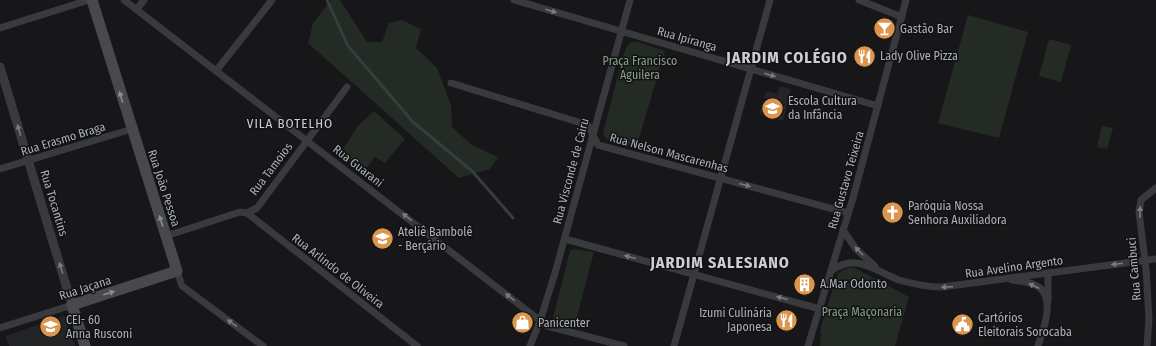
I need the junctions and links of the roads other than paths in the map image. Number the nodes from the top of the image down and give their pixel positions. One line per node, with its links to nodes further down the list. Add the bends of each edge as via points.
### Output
1 (90, 0): 12 (street); 20 (main road, Rua João Pessoa, one-way to 1)
2 (124, 0): 10 (street, Rua Guarani)
3 (144, 0): 10 (street)
4 (272, 0): 16 (street)
5 (514, 0): 13 (street, Rua Ipiranga, one-way to 13)
6 (630, 0): 13 (street, Rua Visconde de Cairu)
7 (770, 0): 15 (street)
8 (859, 0): 11 (street)
9 (906, 0): 11 (street, Rua Gustavo Teixeira)
10 (136, 9): 16 (street, Rua Guarani)
11 (902, 17): 19 (street, Rua Gustavo Teixeira)
12 (0, 28)
13 (621, 31): 15 (street, Rua Ipiranga); 21 (street, Rua Visconde de Cairu)
14 (0, 67): 23 (street, Rua Tocantins, one-way to 14)
15 (752, 69): 19 (street, Rua Ipiranga, one-way to 19); 25 (street)
16 (216, 71): 22 (street, Rua Guarani)
17 (451, 82): 21 (street, Rua Nelson Mascarenhas, via 588,125)
18 (347, 87): 22 (street, Rua Tamoios)
19 (878, 106): 27 (street, Rua Gustavo Teixeira)
20 (132, 130): 23 (street, Rua Erasmo Braga); 30 (main road, Rua João Pessoa, one-way to 20)
21 (592, 133): 25 (street, Rua Nelson Mascarenhas, via 598,145); 31 (street, Rua Visconde de Cairu)
22 (307, 140): 28 (street, Rua Tamoios, via 256,208); 43 (street, Rua Guarani, one-way to 22)
23 (28, 161): 24 (street, Rua Erasmo Braga); 40 (street, Rua Tocantins, one-way to 23)
24 (0, 169)
25 (722, 178): 27 (street, Rua Nelson Mascarenhas, one-way to 27); 38 (street)
26 (1156, 188): 33 (street, Rua Cambuci, one-way to 26, via 1139,212 1141,200)
27 (848, 213): 29 (street, Rua Gustavo Teixeira)
28 (247, 214): 30 (street, via 240,212); 49 (street, Rua Arlindo de Oliveira)
29 (843, 230): 34 (street, Rua Avelino Argento, one-way to 29, via 856,249); 36 (street, Rua Gustavo Teixeira)
30 (166, 236): 35 (main road, Rua João Pessoa)
31 (564, 239): 38 (street, one-way to 31); 43 (street, Rua Visconde de Cairu)
32 (1156, 259): 33 (street, Rua Avelino Argento)
33 (1145, 260): 37 (street, Rua Avelino Argento, one-way to 37); 55 (street, Rua Cambuci, via 1149,319)
34 (878, 269): 36 (street, Rua Avelino Argento, via 853,262 840,264); 39 (street, Rua Avelino Argento, one-way to 34, via 965,286 934,287 904,281)
35 (177, 271): 40 (main road, Rua Jaçana, one-way to 35); 48 (street, Rua João Pessoa, one-way to 35, via 182,286)
36 (831, 271): 42 (street, Rua Gustavo Teixeira)
37 (1048, 273): 39 (street, Rua Avelino Argento); 41 (street)
38 (695, 275): 42 (street, one-way to 38); 52 (street)
39 (1006, 278): 41 (street, one-way to 39, via 1040,288)
40 (72, 305): 44 (street, Rua Jaçana); 47 (main road, Rua Tocantins)
41 (1048, 305): 45 (street)
42 (820, 309): 46 (street, Rua Gustavo Teixeira)
43 (540, 320): 50 (street, Rua Visconde de Cairu); 51 (street, Rua Guarani, via 547,326)
44 (0, 328)
45 (1042, 335): 53 (street); 54 (street)
46 (810, 345)
47 (85, 346)
48 (263, 346)
49 (417, 346)
50 (530, 346)
51 (624, 346)
52 (674, 346)
53 (1038, 346)
54 (1046, 346)
55 (1147, 346)

